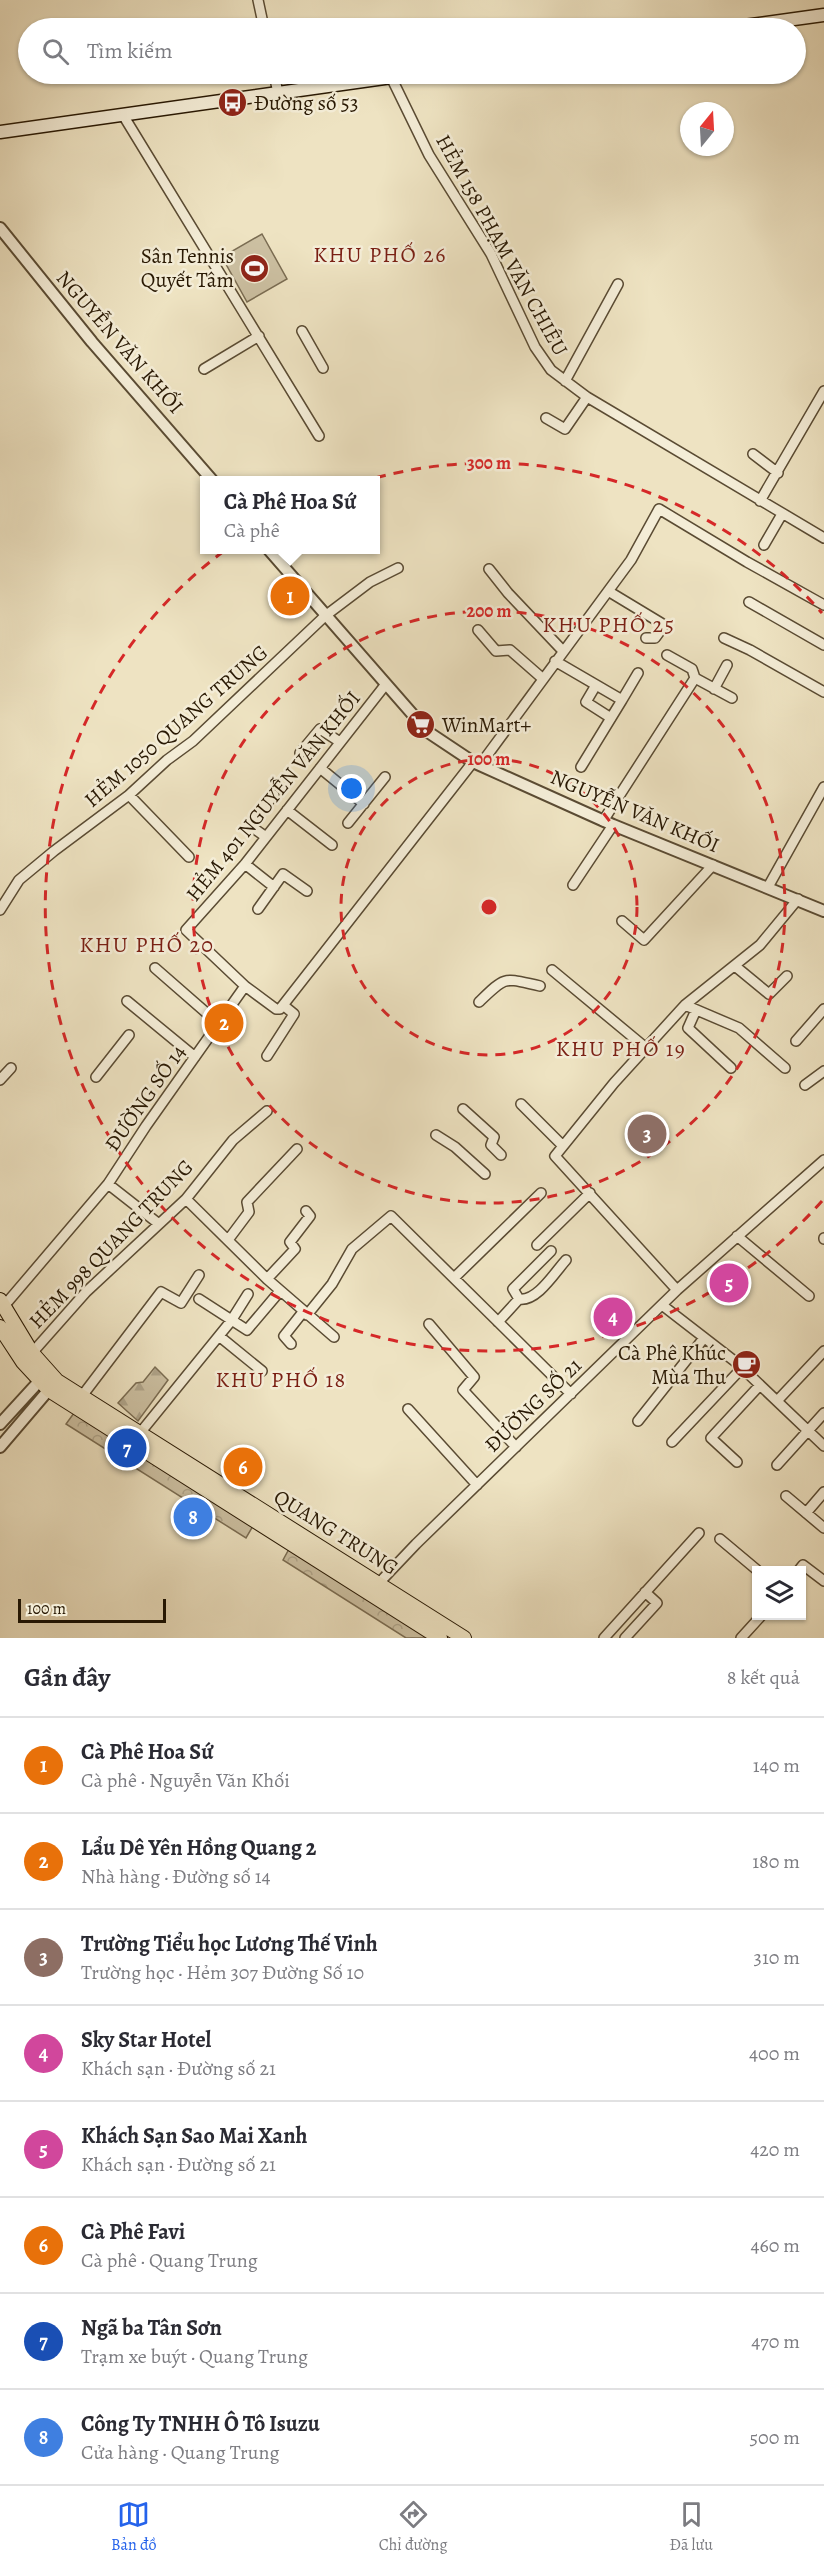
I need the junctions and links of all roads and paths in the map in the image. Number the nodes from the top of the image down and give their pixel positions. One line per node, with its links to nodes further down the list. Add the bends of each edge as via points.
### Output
1 (258, 0): 3 (street)
2 (824, 15): 4 (main road)
3 (262, 18)
4 (802, 18)
5 (276, 84): 8 (street)
6 (342, 84): 8 (main road)
7 (395, 84): 17 (street, HẺM 158 PHẠM VĂN CHIÊU, via 429,155 491,254 535,347 551,370)
8 (278, 93): 9 (main road)
9 (123, 115): 10 (main road); 14 (street)
10 (0, 132)
11 (0, 228): 24 (street, NGUYỄN VĂN KHỐI)
12 (618, 284): 17 (street)
13 (302, 331): 15 (street)
14 (259, 336): 16 (street); 21 (street)
15 (323, 368)
16 (204, 369)
17 (565, 381): 18 (street, HẺM 158 PHẠM VĂN CHIÊU)
18 (587, 397): 20 (street, via 564,429); 25 (street, HẺM 158 PHẠM VĂN CHIÊU)
19 (823, 397): 23 (street)
20 (546, 418)
21 (318, 436)
22 (753, 454): 23 (street)
23 (778, 473): 25 (street)
24 (209, 476)
25 (760, 501): 26 (street, HẺM 158 PHẠM VĂN CHIÊU)
26 (782, 514): 27 (street, HẺM 158 PHẠM VĂN CHIÊU); 28 (street)
27 (824, 538)
28 (764, 546)
29 (273, 554): 35 (street, NGUYỄN VĂN KHỐI)
30 (398, 568): 35 (street, HẺM 1050 QUANG TRUNG, via 370,582)
31 (489, 569): 40 (street)
32 (608, 591): 34 (street, via 631,560 659,509); 37 (street, via 661,623 663,627 655,638); 40 (street)
33 (749, 602): 39 (street)
34 (824, 605)
35 (325, 616): 47 (street, NGUYỄN VĂN KHỐI); 61 (street, HẺM 1050 QUANG TRUNG)
36 (478, 630): 45 (street, via 496,651 510,650)
37 (646, 638)
38 (724, 638): 50 (street)
39 (824, 645)
40 (563, 651): 42 (street)
41 (667, 655): 46 (street, via 692,669)
42 (555, 661): 45 (street); 48 (street)
43 (727, 665): 49 (street)
44 (638, 673): 52 (street)
45 (542, 678): 56 (street)
46 (695, 678): 49 (street); 66 (street)
47 (386, 684): 54 (street, HẺM 401 NGUYỄN VĂN KHỐI); 56 (street, NGUYỄN VĂN KHỐI, via 428,732)
48 (596, 685): 52 (street); 53 (street, via 586,702)
49 (714, 689): 51 (street)
50 (824, 692)
51 (732, 698)
52 (622, 700): 53 (street)
53 (611, 718): 57 (street)
54 (340, 742): 55 (street, via 320,729); 58 (street, HẺM 401 NGUYỄN VĂN KHỐI)
55 (300, 753)
56 (476, 764): 66 (street, NGUYỄN VĂN KHỐI); 89 (street)
57 (580, 766)
58 (320, 768): 63 (street); 64 (street, HẺM 401 NGUYỄN VĂN KHỐI)
59 (385, 777): 63 (street)
60 (824, 787): 74 (street)
61 (129, 795): 69 (street); 78 (street, HẺM 1050 QUANG TRUNG, via 19,880)
62 (274, 795): 67 (street, via 249,825)
63 (363, 804): 65 (street)
64 (287, 810): 67 (street, HẺM 401 NGUYỄN VĂN KHỐI); 68 (street)
65 (348, 823)
66 (608, 823): 71 (street, NGUYỄN VĂN KHỐI); 72 (street)
67 (266, 837): 70 (street, HẺM 401 NGUYỄN VĂN KHỐI)
68 (332, 845)
69 (189, 857)
70 (245, 864): 73 (street); 85 (street, HẺM 401 NGUYỄN VĂN KHỐI, via 186,930)
71 (713, 865): 74 (street, NGUYỄN VĂN KHỐI); 80 (street, via 644,940)
72 (573, 885)
73 (274, 887): 75 (street, via 283,874); 77 (street)
74 (768, 887): 76 (street, NGUYỄN VĂN KHỐI)
75 (307, 891)
76 (798, 899): 79 (street, NGUYỄN VĂN KHỐI); 81 (street, via 760,945)
77 (258, 909)
78 (0, 910)
79 (824, 911)
80 (622, 921)
81 (735, 966): 84 (street, via 769,994); 90 (street)
82 (155, 968): 93 (street)
83 (552, 970): 96 (street)
84 (787, 976)
85 (244, 986): 89 (street, via 276,1009); 93 (street, ĐƯỜNG SỐ 14)
86 (540, 986): 88 (street, via 501,981)
87 (127, 1001): 98 (street)
88 (479, 1002)
89 (283, 1005): 97 (street, via 294,1014)
90 (685, 1005): 92 (street); 96 (street)
91 (824, 1009): 95 (street)
92 (696, 1010): 100 (street, via 688,1028); 101 (street, via 739,1028)
93 (218, 1023): 98 (street, ĐƯỜNG SỐ 14)
94 (129, 1035): 103 (street)
95 (796, 1041)
96 (646, 1048): 110 (street)
97 (267, 1056)
98 (195, 1057): 115 (street, ĐƯỜNG SỐ 14)
99 (11, 1068): 104 (street)
100 (730, 1068)
101 (785, 1068)
102 (824, 1071): 105 (street)
103 (96, 1077)
104 (0, 1080)
105 (805, 1085)
106 (521, 1104): 110 (street)
107 (463, 1110): 112 (street, via 494,1137 490,1145)
108 (267, 1111): 118 (street, HẺM 998 QUANG TRUNG, via 232,1140)
109 (436, 1135): 114 (street)
110 (562, 1145): 117 (street, via 555,1156)
111 (297, 1149): 122 (street, via 247,1202 249,1212)
112 (501, 1155)
113 (824, 1160): 121 (street, ĐƯỜNG SỐ 21)
114 (485, 1174)
115 (108, 1184): 120 (street); 135 (street, ĐƯỜNG SỐ 14)
116 (541, 1193): 127 (street)
117 (590, 1193): 123 (street); 129 (street)
118 (186, 1198): 120 (street, HẺM 998 QUANG TRUNG); 122 (street)
119 (306, 1211): 128 (street, via 310,1216 290,1242 295,1249)
120 (159, 1224): 147 (street, HẺM 998 QUANG TRUNG, via 86,1292)
121 (737, 1236): 129 (street, ĐƯỜNG SỐ 21); 132 (street)
122 (228, 1240): 128 (street)
123 (537, 1245)
124 (551, 1251): 134 (street, via 513,1289)
125 (566, 1260): 134 (street, via 534,1296)
126 (199, 1275): 153 (street, via 181,1304 161,1292)
127 (454, 1278): 137 (street, via 391,1216 352,1249 332,1284); 139 (street)
128 (267, 1279): 130 (street)
129 (677, 1290): 136 (street, ĐƯỜNG SỐ 21)
130 (280, 1291): 137 (street); 138 (street, via 247,1330)
131 (248, 1294): 138 (street)
132 (809, 1296)
133 (199, 1299): 138 (street)
134 (519, 1299): 139 (street)
135 (2, 1303): 147 (main road, QUANG TRUNG)
136 (662, 1305): 144 (street); 152 (street, ĐƯỜNG SỐ 21)
137 (305, 1313): 143 (street); 145 (street, via 284,1336)
138 (231, 1322): 142 (street)
139 (498, 1322): 152 (street)
140 (429, 1324): 164 (street, via 474,1377 464,1390)
141 (0, 1327): 150 (main road, QUANG TRUNG, via 23,1362)
142 (219, 1336): 149 (street); 160 (street)
143 (334, 1337)
144 (704, 1338): 148 (street); 157 (street)
145 (291, 1344)
146 (824, 1351): 154 (street)
147 (32, 1353): 150 (main road, QUANG TRUNG)
148 (742, 1368): 151 (street); 161 (street)
149 (262, 1371)
150 (49, 1380): 153 (main road, QUANG TRUNG); 158 (street); 163 (street); 171 (main road, QUANG TRUNG)
151 (760, 1384): 154 (street); 165 (street, via 711,1438)
152 (571, 1394): 164 (street, ĐƯỜNG SỐ 21)
153 (82, 1396): 160 (main road, QUANG TRUNG)
154 (777, 1401): 159 (street)
155 (408, 1409): 167 (street)
156 (824, 1413): 159 (street)
157 (638, 1421)
158 (0, 1424)
159 (808, 1431): 162 (street); 166 (street)
160 (141, 1433): 171 (main road, QUANG TRUNG)
161 (672, 1442)
162 (824, 1446)
163 (0, 1447)
164 (516, 1447): 167 (street, ĐƯỜNG SỐ 21)
165 (737, 1462)
166 (777, 1466)
167 (477, 1485): 178 (street, ĐƯỜNG SỐ 21)
168 (824, 1492): 170 (street)
169 (786, 1496): 170 (street)
170 (806, 1513): 172 (street)
171 (277, 1527): 178 (main road, QUANG TRUNG)
172 (824, 1528)
173 (699, 1533): 179 (street)
174 (720, 1539): 175 (street)
175 (753, 1566)
176 (806, 1567): 177 (street)
177 (824, 1581)
178 (374, 1589): 181 (main road, QUANG TRUNG); 182 (main road, QUANG TRUNG)
179 (645, 1593): 183 (street); 184 (street, via 657,1603)
180 (757, 1620): 185 (street)
181 (440, 1638)
182 (464, 1638)
183 (604, 1638)
184 (625, 1638)
185 (741, 1638)

